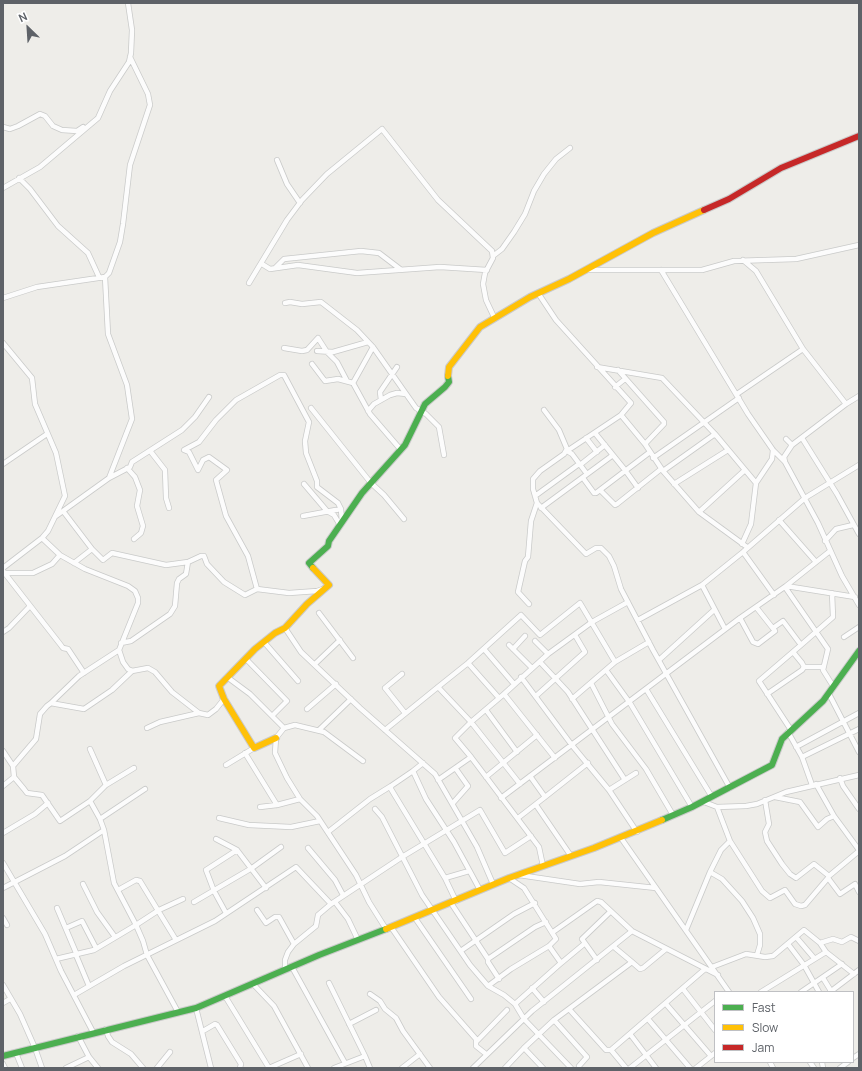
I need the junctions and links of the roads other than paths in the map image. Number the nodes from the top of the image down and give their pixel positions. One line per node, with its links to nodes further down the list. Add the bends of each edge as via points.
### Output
1 (128, 3): 2 (street, via 132,30)
2 (130, 57): 8 (street, via 98,118 52,158); 20 (street, via 148,94 150,105 130,165 120,242 109,273)
3 (3, 127): 4 (street, via 10,129 40,114 53,126 62,130 77,131)
4 (83, 127)
5 (859, 136): 18 (street, via 781,168 729,199 653,234)
6 (570, 148): 12 (street, via 556,159 544,174 514,232 502,249)
7 (277, 160): 10 (street, via 287,184)
8 (19, 178): 9 (street); 21 (street, via 58,226 88,253)
9 (3, 188)
10 (300, 203): 12 (street, via 327,174 382,128 438,200 457,221 489,247); 14 (street)
11 (859, 245): 13 (street, via 796,259)
12 (493, 256): 17 (street)
13 (743, 260): 19 (street, via 702,270); 31 (street, via 756,271)
14 (262, 264): 15 (street, via 270,269); 22 (street)
15 (275, 268): 16 (street, via 298,265 357,273); 16 (street, via 284,259 361,251 379,253)
16 (400, 269): 17 (street, via 440,267)
17 (487, 270): 26 (street, via 484,291)
18 (588, 270): 19 (street); 23 (street)
19 (661, 270): 44 (street)
20 (105, 277): 21 (street); 83 (street, via 108,334 127,385 132,411 132,419)
21 (99, 278): 24 (street, via 37,287)
22 (249, 283)
23 (538, 293): 26 (street); 35 (street, via 556,320)
24 (3, 298)
25 (285, 303): 27 (street, via 326,304)
26 (494, 317): 52 (street, via 480,327 449,367 449,382 425,404)
27 (368, 342): 29 (street); 33 (street)
28 (3, 343): 56 (street, via 32,378 35,404)
29 (373, 347): 38 (street); 41 (street)
30 (284, 348): 33 (street, via 307,350 318,338)
31 (803, 349): 44 (street); 48 (street)
32 (317, 351): 33 (street)
33 (327, 352): 40 (street, via 337,362)
34 (312, 364): 40 (street, via 325,381)
35 (597, 366): 37 (street); 42 (street)
36 (398, 367): 38 (street)
37 (618, 370): 39 (street); 54 (street, via 662,378)
38 (392, 374): 43 (street); 47 (street, via 380,392)
39 (625, 379): 42 (street); 61 (street, via 664,424)
40 (348, 381): 41 (street)
41 (353, 384): 51 (street)
42 (615, 387): 53 (street, via 631,403)
43 (407, 394): 47 (street, via 397,393); 52 (street, via 416,408)
44 (738, 396): 54 (street); 66 (street)
45 (859, 396): 48 (street)
46 (209, 397): 68 (street, via 182,430)
47 (381, 400): 51 (street)
48 (846, 404): 59 (street)
49 (311, 408): 85 (street)
50 (544, 410): 67 (street, via 566,444)
51 (368, 411): 64 (street)
52 (422, 412): 64 (street); 71 (street, via 438,427)
53 (621, 414): 55 (street); 61 (street)
54 (704, 422): 57 (street); 73 (street)
55 (594, 433): 58 (street); 62 (street)
56 (47, 434): 75 (street); 101 (street, via 56,453 65,496)
57 (715, 434): 65 (street); 80 (street)
58 (586, 438): 67 (street); 69 (street)
59 (802, 438): 63 (street); 87 (street)
60 (786, 439): 63 (street)
61 (644, 444): 70 (street)
62 (605, 445): 69 (street); 72 (street)
63 (792, 445): 74 (street, via 784,457)
64 (401, 450): 85 (street)
65 (728, 450): 81 (street); 89 (street)
66 (773, 450): 74 (street); 86 (street, via 772,459)
67 (567, 451): 76 (street); 92 (street, via 533,479)
68 (151, 452): 78 (street, via 132,462); 95 (street, via 165,470)
69 (597, 452): 76 (street)
70 (650, 452): 73 (street); 79 (street)
71 (444, 455)
72 (613, 455): 79 (street); 82 (street)
73 (653, 458): 80 (street)
74 (785, 462): 93 (street)
75 (3, 464)
76 (580, 464): 82 (street); 92 (street)
77 (859, 466): 87 (street)
78 (127, 468): 83 (street); 109 (street, via 135,477 140,490 137,506 143,526 141,533)
79 (626, 470): 90 (street); 91 (street)
80 (662, 470): 89 (street); 90 (street)
81 (745, 470): 86 (street); 100 (street)
82 (587, 474): 84 (street)
83 (109, 478): 98 (street)
84 (582, 478): 91 (street, via 594,493); 96 (street)
85 (371, 483): 103 (street); 105 (street)
86 (756, 483): 111 (street, via 751,524)
87 (829, 483): 93 (street); 106 (street)
88 (304, 484): 99 (street)
89 (674, 484): 100 (street)
90 (638, 488): 91 (street, via 615,505)
91 (600, 490)
92 (535, 496): 94 (street)
93 (805, 498): 104 (street); 110 (street)
94 (537, 503): 96 (street); 131 (street, via 531,521 528,557 518,592)
95 (169, 508)
96 (541, 508): 129 (street, via 586,554 596,548 604,551 614,566)
97 (341, 509): 99 (street); 105 (street); 125 (street, via 318,487 306,453 305,441 309,422 284,375 236,400 198,442 184,450 189,452 198,470 203,460 209,457 227,470 216,480 226,516 248,556)
98 (63, 511): 101 (street); 113 (street)
99 (327, 511): 102 (street); 105 (street)
100 (699, 512): 111 (street)
101 (56, 516): 108 (street)
102 (303, 516)
103 (404, 519)
104 (779, 520): 112 (street); 118 (street)
105 (341, 524): 124 (street, via 328,546 309,563 329,585)
106 (853, 525): 107 (street); 110 (street, via 836,529)
107 (859, 534)
108 (42, 538): 116 (street); 120 (street)
109 (134, 539)
110 (825, 541): 114 (street)
111 (742, 544): 112 (street)
112 (747, 547): 115 (street)
113 (92, 550): 117 (street, via 102,560 112,553 166,565); 119 (street)
114 (830, 551): 118 (street); 128 (street)
115 (743, 552): 122 (street); 127 (street)
116 (60, 555): 119 (street); 121 (street, via 52,564 33,573)
117 (188, 562): 125 (street, via 204,556 207,564 224,582 239,592 244,595); 152 (street, via 186,574 177,583 174,606 170,614 131,641)
118 (816, 562): 123 (street)
119 (74, 563): 152 (street, via 135,591 138,603)
120 (3, 568)
121 (4, 572): 132 (street)
122 (702, 585): 134 (street); 137 (street)
123 (786, 587): 126 (street); 127 (street); 144 (street)
124 (326, 588): 125 (street, via 289,593); 140 (street)
125 (257, 589)
126 (832, 593): 128 (street); 144 (street, via 833,617)
127 (774, 595): 133 (street)
128 (855, 597): 130 (street)
129 (628, 602): 137 (street); 138 (street)
130 (859, 603)
131 (529, 604)
132 (30, 606): 143 (street); 173 (street, via 63,648 68,649)
133 (756, 607): 136 (street); 141 (street)
134 (714, 610): 142 (street); 163 (street)
135 (319, 613): 148 (street)
136 (740, 618): 141 (street, via 755,644 775,631); 142 (street)
137 (638, 620): 151 (street)
138 (592, 622): 145 (street); 155 (street, via 580,603 540,635 520,615); 165 (street)
139 (859, 627): 147 (street)
140 (285, 628): 150 (street); 167 (street, via 301,652)
141 (772, 628): 153 (street, via 783,621)
142 (725, 629): 175 (street)
143 (3, 632)
144 (817, 632): 153 (street); 169 (street, via 828,649)
145 (575, 635): 160 (street); 178 (street, via 585,652)
146 (525, 636): 156 (street)
147 (844, 637)
148 (340, 640): 162 (street); 167 (street)
149 (535, 641): 160 (street)
150 (264, 642): 161 (street); 179 (street)
151 (649, 642): 163 (street); 165 (street)
152 (121, 643): 157 (street)
153 (801, 644): 159 (street)
154 (509, 645): 156 (street)
155 (484, 649): 166 (street); 182 (street)
156 (513, 649): 170 (street)
157 (120, 650): 172 (street, via 123,662); 173 (street)
158 (859, 651): 183 (street)
159 (793, 652): 168 (street); 187 (street, via 758,681)
160 (548, 654): 164 (street)
161 (246, 658): 176 (street); 201 (street, via 287,699)
162 (353, 658)
163 (659, 660): 175 (street)
164 (540, 662): 170 (street); 178 (street)
165 (615, 662): 171 (street)
166 (468, 663): 184 (street); 190 (street)
167 (314, 664): 181 (street)
168 (804, 667): 169 (street); 187 (street)
169 (822, 667): 183 (street)
170 (532, 668): 177 (street)
171 (606, 670): 180 (street); 195 (street)
172 (132, 671): 194 (street, via 112,690 84,709); 198 (street, via 148,668 155,672 172,692)
173 (84, 673): 194 (street)
174 (402, 674): 199 (street, via 384,688)
175 (665, 674): 185 (street); 249 (street)
176 (227, 677): 193 (street, via 219,686); 201 (street, via 250,694)
177 (521, 677): 182 (street); 189 (street)
178 (556, 679): 189 (street); 192 (street)
179 (298, 681)
180 (590, 683): 192 (street); 202 (street)
181 (336, 684): 191 (street); 196 (street)
182 (514, 684): 186 (street)
183 (834, 686): 188 (street)
184 (438, 687): 199 (street); 203 (street)
185 (646, 690): 195 (street); 253 (street)
186 (504, 694): 190 (street); 213 (street)
187 (767, 694): 211 (street)
188 (829, 694): 204 (street); 211 (street)
189 (536, 696): 215 (street)
190 (499, 698): 197 (street)
191 (351, 699): 209 (street); 210 (street)
192 (572, 699): 207 (street)
193 (224, 700): 198 (street, via 208,714); 217 (street)
194 (51, 703): 232 (street, via 40,714 36,739)
195 (630, 703): 202 (street); 265 (street)
196 (307, 709)
197 (486, 710): 203 (street); 220 (street)
198 (199, 713): 205 (street, via 160,722)
199 (405, 713): 210 (street)
200 (859, 713): 204 (street)
201 (272, 716): 206 (street)
202 (609, 718): 207 (street); 269 (street, via 646,769)
203 (470, 722): 223 (street, via 455,738); 230 (street)
204 (844, 722): 212 (street); 216 (street)
205 (147, 728)
206 (284, 728): 209 (street, via 295,725); 214 (street)
207 (592, 729): 215 (street); 243 (street)
208 (859, 729): 212 (street)
209 (319, 730): 227 (street)
210 (385, 730): 228 (street)
211 (789, 731): 216 (street); 249 (street, via 777,750 774,764)
212 (850, 734): 221 (street); 224 (street)
213 (537, 735): 220 (street); 226 (street)
214 (276, 738): 217 (street); 256 (street, via 275,755)
215 (572, 744): 226 (street); 229 (street)
216 (796, 747): 224 (street)
217 (254, 748): 222 (street)
218 (90, 749): 245 (street)
219 (3, 751): 225 (street)
220 (517, 752): 230 (street)
221 (859, 752)
222 (245, 753): 231 (street); 262 (street)
223 (470, 757): 234 (street); 240 (street)
224 (802, 757): 246 (street)
225 (5, 758): 232 (street)
226 (554, 758): 238 (street)
227 (363, 761)
228 (423, 763): 235 (street); 242 (street)
229 (588, 763): 251 (street); 252 (street)
230 (504, 764): 240 (street); 244 (street)
231 (226, 765)
232 (13, 766): 239 (street)
233 (134, 768): 245 (street)
234 (456, 769): 242 (street); 261 (street, via 468,786)
235 (413, 771): 248 (street); 277 (street, via 426,799)
236 (636, 773): 243 (street)
237 (859, 775): 241 (street)
238 (530, 776): 244 (street); 252 (street)
239 (14, 777): 247 (street); 260 (street, via 27,792 42,795)
240 (486, 777): 255 (street)
241 (840, 778): 246 (street); 268 (street)
242 (438, 780): 261 (street)
243 (625, 780): 251 (street)
244 (520, 784): 255 (street)
245 (106, 785): 258 (street)
246 (814, 785): 254 (street); 270 (street)
247 (3, 786)
248 (391, 786): 278 (street); 285 (street)
249 (730, 788): 253 (street)
250 (145, 789): 273 (street)
251 (609, 790): 279 (street)
252 (545, 797): 263 (street)
253 (712, 797): 259 (street)
254 (773, 797): 257 (street); 270 (street, via 800,802 818,827)
255 (501, 798): 272 (street)
256 (300, 799): 262 (street); 274 (street)
257 (765, 800): 266 (street, via 746,806); 289 (street, via 769,824 765,832 767,841 782,864 796,878 814,864 829,876)
258 (90, 801): 260 (street, via 60,821); 273 (street)
259 (704, 802): 265 (street); 266 (street)
260 (48, 803): 280 (street)
261 (453, 803): 275 (street)
262 (277, 805): 264 (street)
263 (536, 805): 272 (street); 290 (street)
264 (260, 807)
265 (692, 807): 269 (street)
266 (717, 807): 284 (street)
267 (375, 808): 291 (street)
268 (859, 808)
269 (673, 815): 279 (street)
270 (834, 816): 289 (street)
271 (219, 818): 274 (street, via 248,825 291,827)
272 (518, 818): 281 (street)
273 (100, 819): 276 (street)
274 (320, 821): 278 (street)
275 (463, 821): 277 (street); 281 (street, via 480,810 505,853); 303 (street)
276 (104, 830): 300 (street, via 65,856); 307 (street, via 114,883)
277 (446, 830): 285 (street); 295 (street)
278 (328, 832): 302 (street)
279 (637, 832): 283 (street)
280 (3, 833)
281 (531, 836): 293 (street, via 541,851)
282 (216, 838): 288 (street)
283 (621, 838): 290 (street); 306 (street)
284 (730, 841): 296 (street, via 721,850); 310 (street, via 762,891 770,898 785,890 795,904 801,906 812,899 828,878 840,894 855,884)
285 (424, 843): 291 (street); 298 (street)
286 (281, 847): 294 (street)
287 (308, 848): 311 (street, via 335,880)
288 (237, 850): 294 (street); 309 (street, via 206,870)
289 (859, 850)
290 (571, 856): 293 (street)
291 (402, 857): 302 (street); 320 (street)
292 (3, 863): 300 (street)
293 (544, 866): 297 (street)
294 (252, 868): 305 (street); 309 (street)
295 (469, 871): 298 (street); 308 (street)
296 (710, 872): 330 (street); 351 (street, via 722,879 753,918 760,934)
297 (517, 875): 299 (street); 306 (street, via 580,884 599,882)
298 (445, 878): 314 (street)
299 (509, 878): 303 (street); 316 (street, via 524,888)
300 (15, 881): 304 (street); 353 (street)
301 (83, 884): 334 (street, via 97,912)
302 (362, 884): 311 (street); 329 (street, via 369,902)
303 (493, 884): 308 (street)
304 (3, 888)
305 (266, 888): 315 (street, via 296,867); 322 (street)
306 (656, 888): 330 (street)
307 (118, 890): 318 (street, via 139,880); 327 (street)
308 (480, 890): 314 (street)
309 (214, 891): 313 (street); 322 (street)
310 (859, 892)
311 (343, 895): 315 (street)
312 (183, 899): 318 (street)
313 (194, 902)
314 (454, 902): 320 (street); 338 (street)
315 (333, 903): 336 (street, via 348,919); 340 (street, via 318,915 316,926)
316 (535, 903): 325 (street); 338 (street)
317 (57, 908): 328 (street)
318 (159, 910): 327 (street); 335 (street)
319 (257, 910): 340 (street, via 266,923 279,917)
320 (432, 911): 324 (street); 347 (street)
321 (610, 912): 331 (street, via 598,901); 332 (street); 341 (street, via 582,937)
322 (226, 913): 335 (street)
323 (3, 918): 326 (street)
324 (415, 918): 329 (street); 386 (street)
325 (546, 922): 331 (street); 354 (street)
326 (7, 925)
327 (136, 925): 334 (street); 350 (street)
328 (66, 928): 345 (street, via 82,921); 349 (street)
329 (389, 928): 336 (street); 411 (street, via 439,997)
330 (686, 930): 361 (street)
331 (553, 932): 343 (street, via 556,939)
332 (632, 932): 344 (street); 346 (street)
333 (796, 936): 339 (street, via 805,930); 342 (street); 352 (street)
334 (115, 937): 345 (street)
335 (176, 940): 350 (street)
336 (358, 940): 360 (street)
337 (859, 940): 339 (street, via 852,937 842,942 833,939)
338 (475, 941): 347 (street); 354 (street)
339 (820, 943): 348 (street)
340 (294, 944): 363 (street, via 285,960)
341 (584, 944): 355 (street); 357 (street)
342 (788, 944): 351 (street, via 773,956); 359 (street)
343 (549, 946): 357 (street); 368 (street)
344 (614, 947): 355 (street); 356 (street)
345 (96, 948): 349 (street)
346 (666, 949): 356 (street, via 643,968 640,969); 362 (street)
347 (462, 950): 374 (street)
348 (826, 952): 352 (street); 358 (street)
349 (77, 955): 353 (street); 373 (street)
350 (147, 955): 373 (street); 396 (street)
351 (757, 955): 361 (street, via 746,954)
352 (814, 958): 359 (street)
353 (56, 959): 382 (street)
354 (488, 959): 368 (street)
355 (596, 960): 387 (street)
356 (632, 962): 393 (street)
357 (560, 964): 375 (street)
358 (842, 964): 365 (street); 367 (street)
359 (804, 965): 370 (street); 378 (street)
360 (292, 967): 363 (street); 425 (street)
361 (712, 967): 366 (street)
362 (705, 969): 366 (street); 376 (street)
363 (285, 970): 371 (street)
364 (859, 970): 365 (street)
365 (854, 974): 381 (street)
366 (718, 975): 377 (street)
367 (823, 978): 370 (street); 381 (street)
368 (499, 979): 374 (street)
369 (329, 983): 401 (street)
370 (814, 983): 379 (street); 380 (street)
371 (253, 984): 384 (street); 417 (street, via 274,1006)
372 (3, 985): 385 (street)
373 (89, 986): 382 (street)
374 (488, 986): 390 (street, via 504,994)
375 (532, 988): 387 (street); 390 (street)
376 (683, 989): 391 (street); 397 (street)
377 (727, 991)
378 (764, 991)
379 (802, 991)
380 (818, 991)
381 (830, 991)
382 (74, 994): 406 (street)
383 (370, 994): 418 (street, via 396,1018)
384 (224, 996): 392 (street); 437 (street)
385 (10, 999): 389 (street); 412 (street, via 20,1014)
386 (471, 1000)
387 (544, 1002): 398 (street)
388 (714, 1002): 397 (street)
389 (3, 1003)
390 (515, 1004): 398 (street)
391 (666, 1004): 399 (street); 402 (street)
392 (196, 1008): 396 (street); 405 (street)
393 (569, 1008): 400 (street); 414 (street, via 606,1050)
394 (376, 1010): 401 (street)
395 (507, 1010): 411 (street)
396 (178, 1012): 403 (street)
397 (701, 1012): 402 (street); 404 (street)
398 (524, 1018): 407 (street); 419 (street)
399 (648, 1019): 408 (street); 410 (street)
400 (554, 1020): 407 (street); 427 (street, via 587,1057)
401 (350, 1024): 423 (street)
402 (684, 1025): 410 (street); 420 (street)
403 (106, 1029): 406 (street); 433 (street, via 112,1042 131,1054)
404 (714, 1029)
405 (203, 1031): 435 (street); 436 (street, via 217,1025 241,1064)
406 (93, 1032): 409 (street)
407 (539, 1034): 413 (street); 446 (street)
408 (630, 1034): 414 (street); 421 (street)
409 (78, 1036): 412 (street); 424 (street)
410 (666, 1040): 421 (street); 450 (street)
411 (477, 1042): 419 (street, via 476,1046)
412 (35, 1048): 416 (street); 430 (street)
413 (524, 1048): 444 (street); 445 (street)
414 (611, 1050): 447 (street)
415 (170, 1052): 434 (street)
416 (16, 1053): 422 (street); 429 (street)
417 (301, 1054): 437 (street); 438 (street)
418 (420, 1054): 441 (street); 442 (street)
419 (486, 1054): 443 (street)
420 (713, 1054): 451 (street)
421 (646, 1055): 448 (street); 449 (street)
422 (3, 1056)
423 (365, 1056): 425 (street); 440 (street)
424 (89, 1057): 431 (street); 432 (street)
425 (345, 1063): 439 (street)
426 (3, 1064): 428 (street)
427 (579, 1067)
428 (5, 1068)
429 (22, 1068)
430 (42, 1068)
431 (66, 1068)
432 (98, 1068)
433 (143, 1068)
434 (157, 1068)
435 (211, 1068)
436 (240, 1068)
437 (269, 1068)
438 (308, 1068)
439 (334, 1068)
440 (370, 1068)
441 (402, 1068)
442 (430, 1068)
443 (473, 1068)
444 (505, 1068)
445 (543, 1068)
446 (571, 1068)
447 (626, 1068)
448 (630, 1068)
449 (656, 1068)
450 (690, 1068)
451 (696, 1068)

